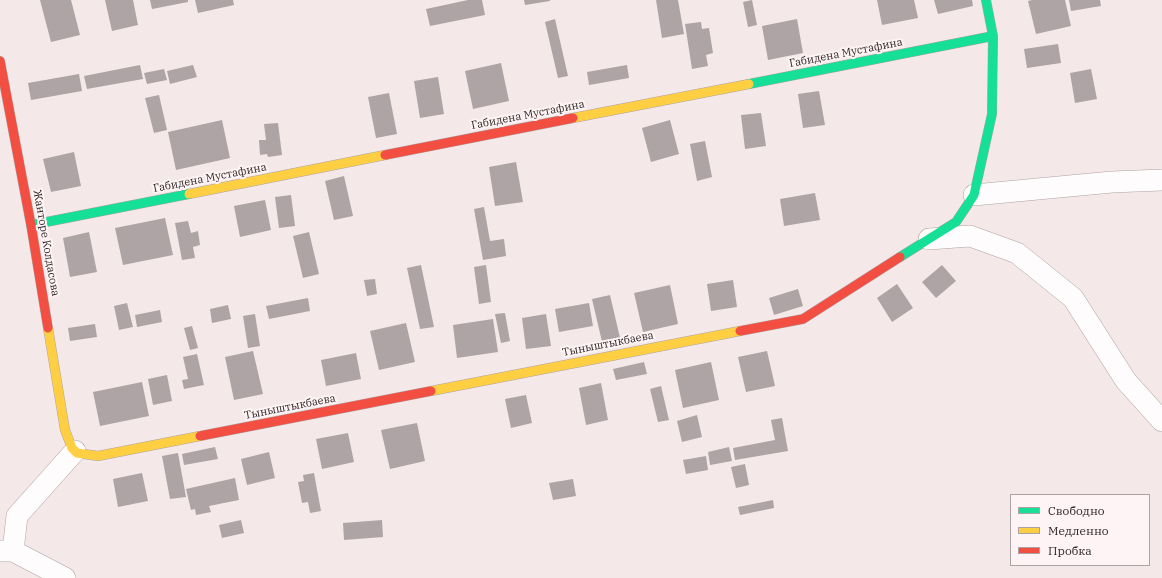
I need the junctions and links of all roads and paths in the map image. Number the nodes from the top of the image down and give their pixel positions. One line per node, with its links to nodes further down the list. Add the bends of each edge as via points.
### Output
1 (986, 0): 2 (street)
2 (993, 36): 5 (street, Тыныштыкбаева, via 992,114); 6 (street, Габидена Мустафина)
3 (0, 61): 6 (street, Жанторе Колдасова)
4 (1162, 180): 5 (street)
5 (974, 195): 7 (street, Тыныштыкбаева, via 956,222)
6 (31, 225): 9 (street, Жанторе Колдасова, via 65,430)
7 (929, 239): 8 (street, via 970,236 1018,253 1074,298 1126,381); 9 (street, Тыныштыкбаева, via 803,319 98,456)
8 (1162, 421)
9 (75, 451): 10 (street, via 17,516)
10 (7, 551): 11 (street)
11 (65, 578)

